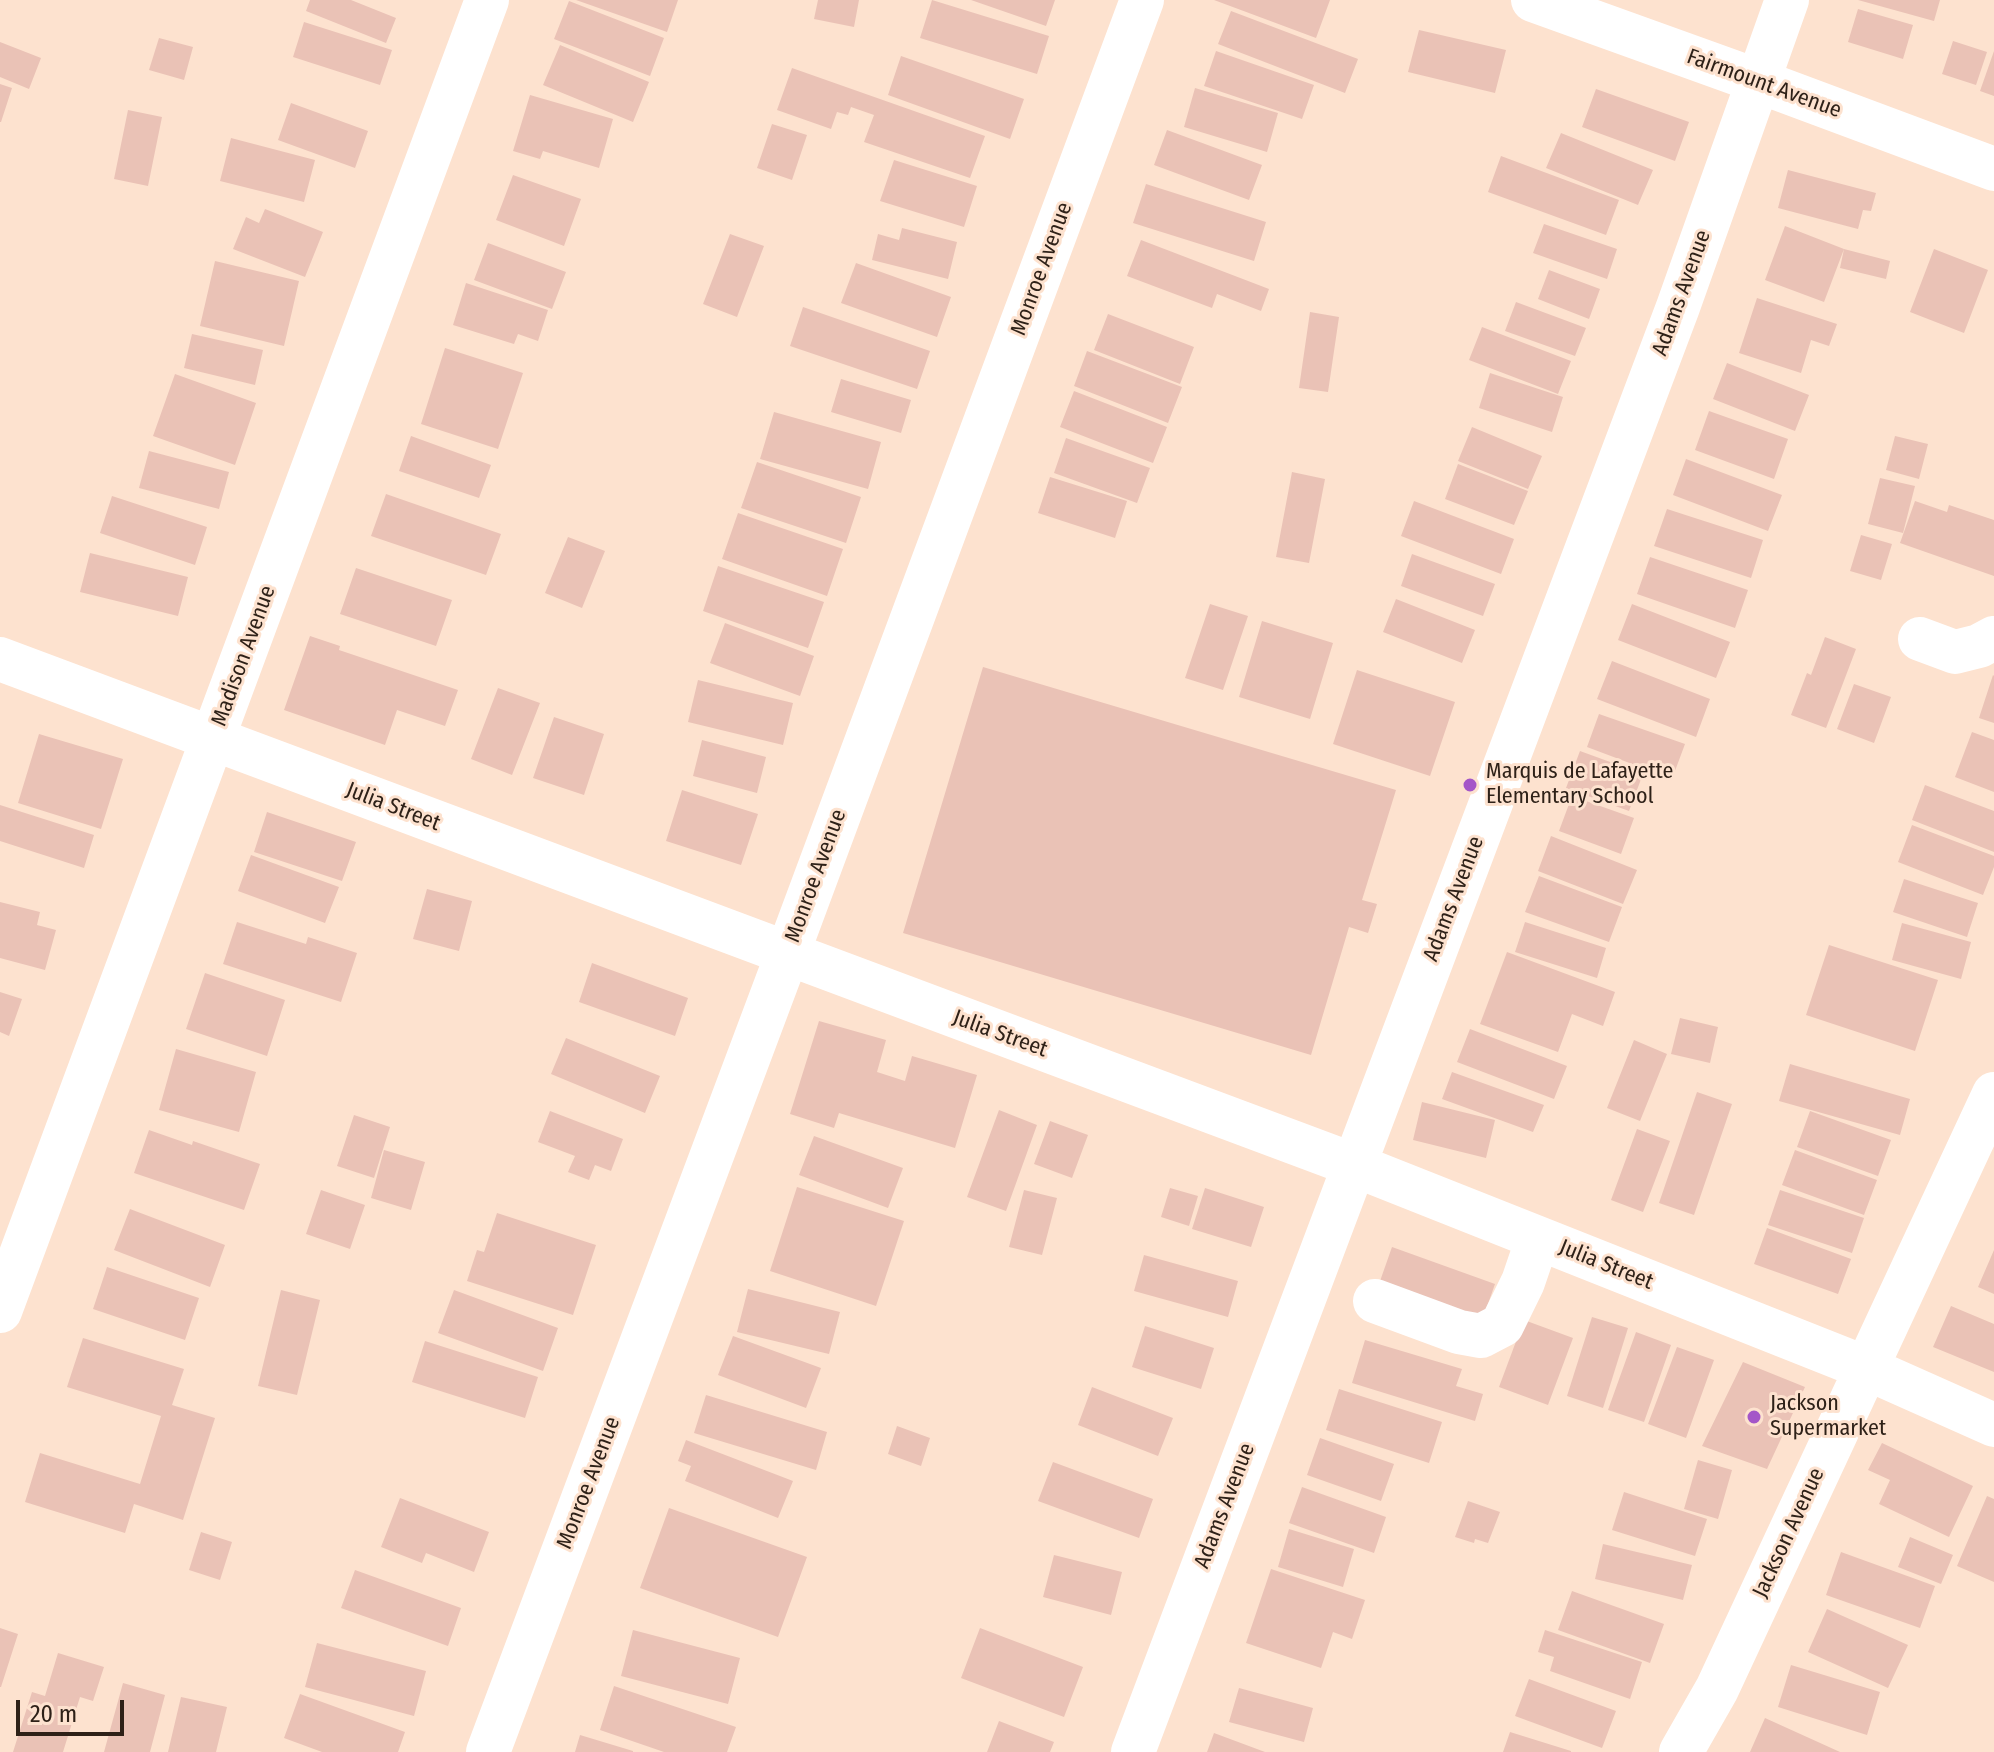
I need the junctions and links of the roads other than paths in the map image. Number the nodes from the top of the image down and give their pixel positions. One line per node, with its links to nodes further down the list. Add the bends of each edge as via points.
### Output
1 (487, 0): 10 (street, Madison Avenue)
2 (1142, 0): 11 (street, Monroe Avenue)
3 (1533, 0): 5 (street, Fairmount Avenue)
4 (1787, 0): 5 (street, Adams Avenue)
5 (1758, 81): 6 (street, Fairmount Avenue); 13 (street, Adams Avenue)
6 (1994, 169)
7 (1994, 638): 8 (street, via 1955,652)
8 (1920, 639)
9 (0, 659): 10 (street, Julia Street)
10 (213, 739): 11 (street, Julia Street); 16 (street, Madison Avenue)
11 (787, 955): 13 (street, Julia Street); 19 (street, Monroe Avenue)
12 (1994, 1094): 17 (street, Jackson Avenue)
13 (1354, 1165): 14 (street, Julia Street); 20 (street, Adams Avenue)
14 (1538, 1238): 15 (street, via 1502,1325 1481,1336); 17 (street, Julia Street)
15 (1375, 1301)
16 (0, 1311)
17 (1866, 1368): 18 (street, Julia Street); 21 (street, Jackson Avenue, via 1717,1689)
18 (1994, 1425)
19 (488, 1752)
20 (1133, 1752)
21 (1681, 1752)

